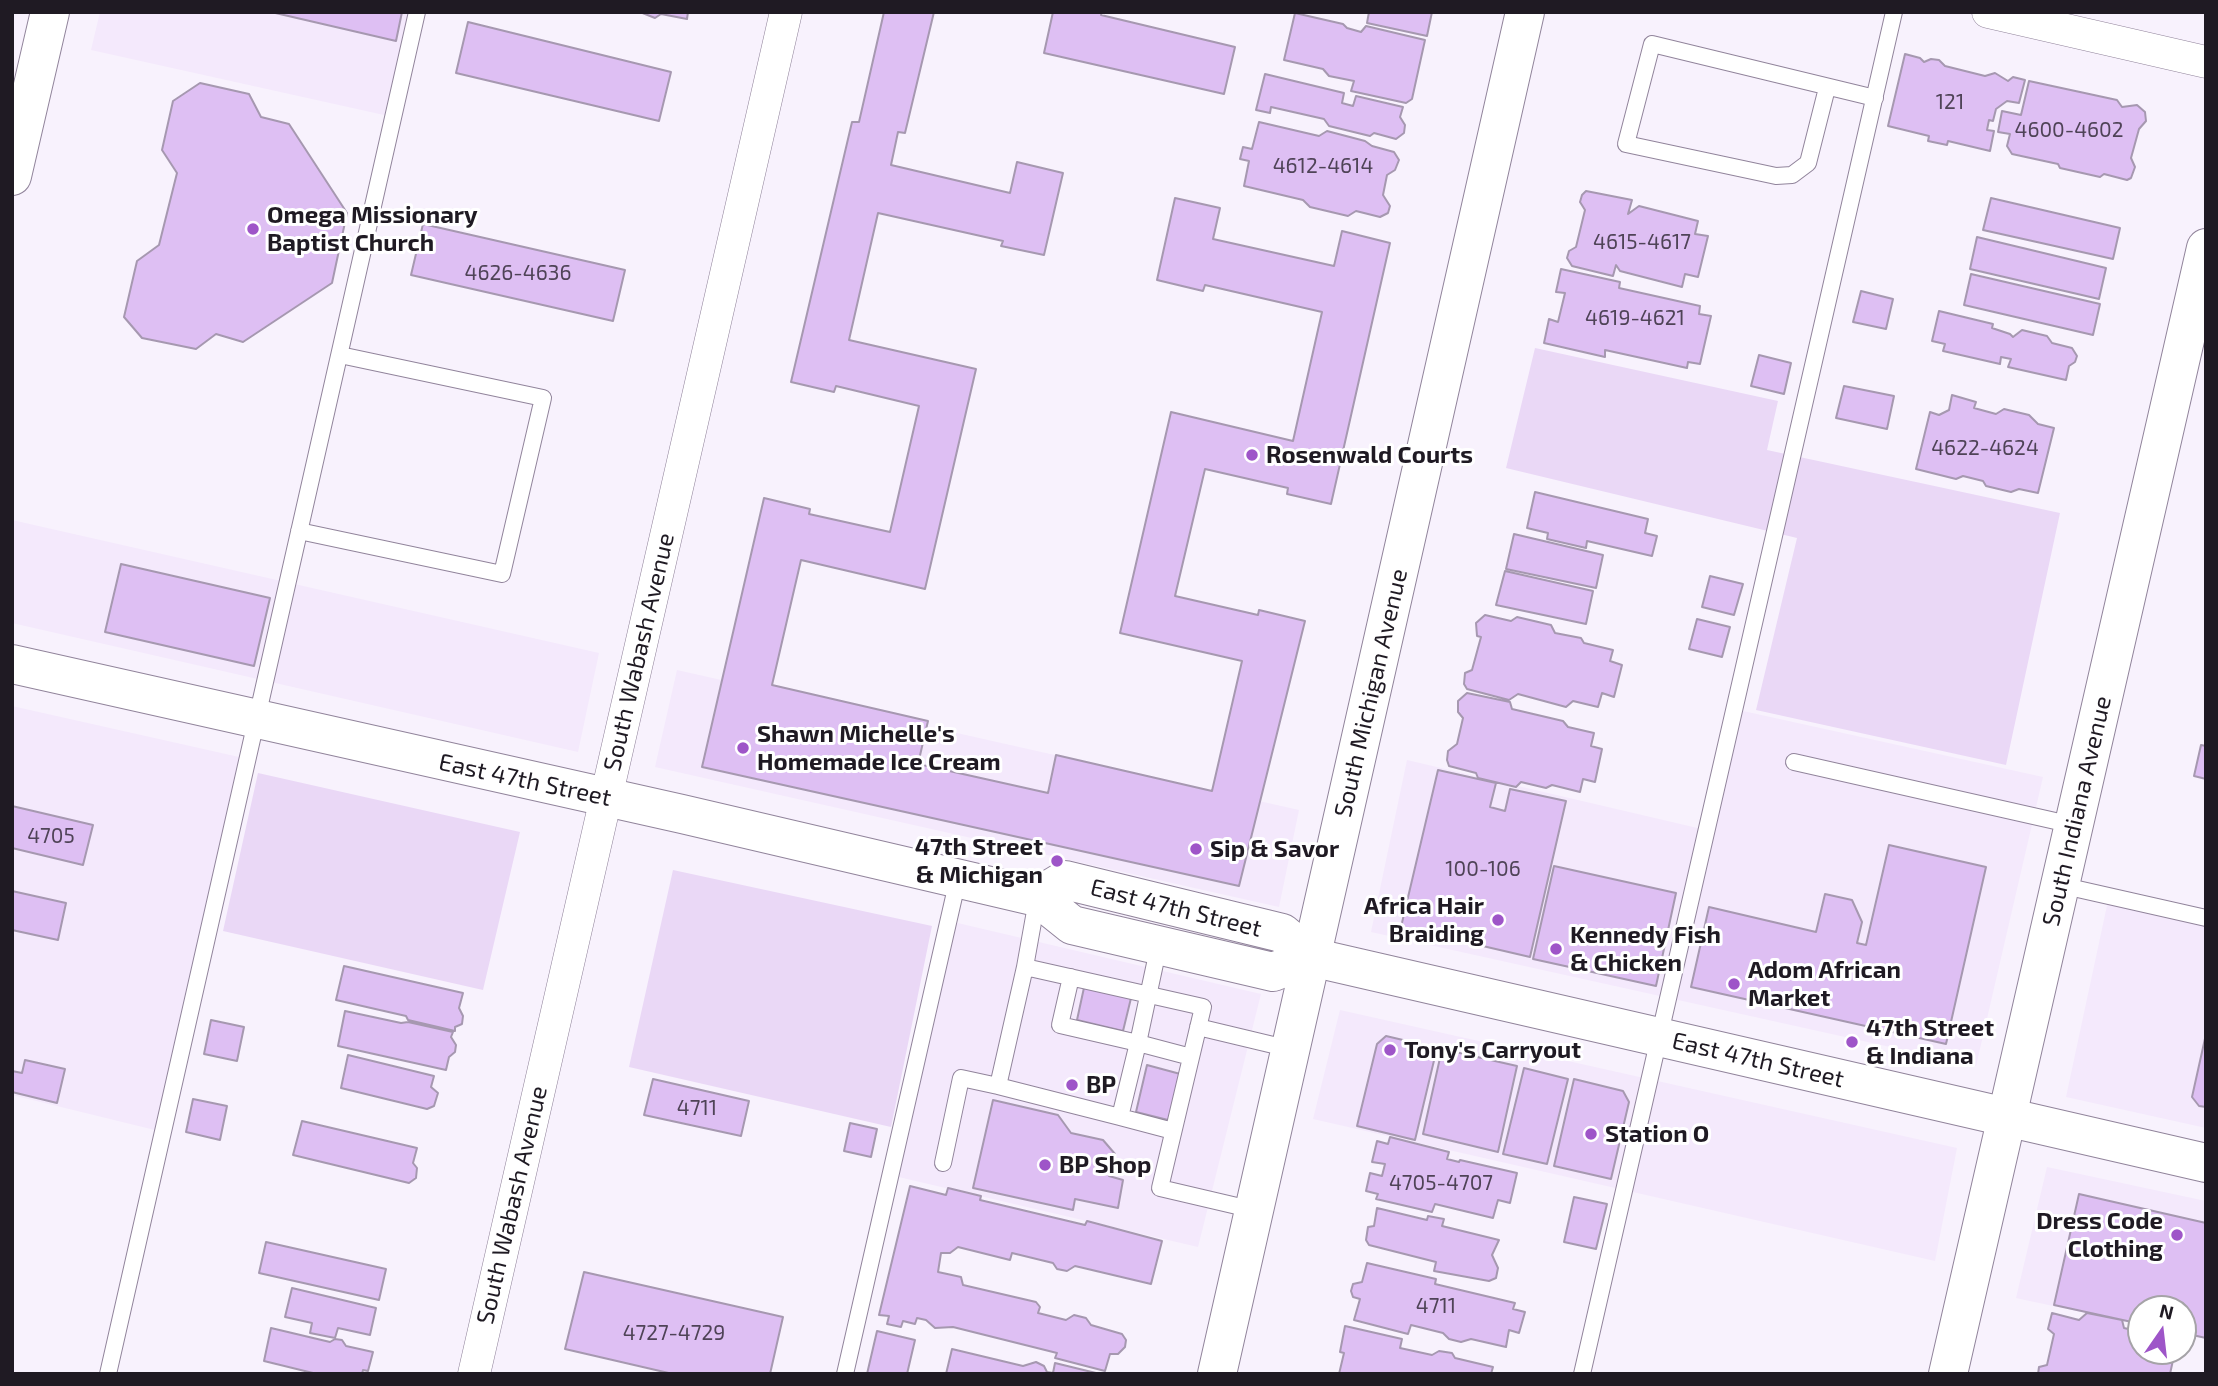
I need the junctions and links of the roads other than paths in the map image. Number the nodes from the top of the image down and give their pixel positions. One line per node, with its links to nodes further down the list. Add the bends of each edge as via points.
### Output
1 (50, 12): 10 (main road)
2 (418, 12): 12 (lane)
3 (786, 12): 17 (street, South Wabash Avenue)
4 (1525, 12): 24 (main road, South Michigan Avenue)
5 (1894, 12): 9 (lane)
6 (1989, 12): 7 (street)
7 (2206, 62)
8 (1827, 88): 8 (lane, via 1652,44 1626,144 1776,176 1792,175 1808,163); 9 (lane)
9 (1875, 98): 29 (lane)
10 (12, 176)
11 (2206, 248): 18 (main road, South Indiana Avenue)
12 (340, 355): 13 (lane); 13 (lane, via 543,398 502,574)
13 (299, 531): 15 (lane)
14 (12, 664): 15 (main road, East 47th Street)
15 (257, 719): 17 (main road, East 47th Street); 40 (lane)
16 (1794, 762): 18 (lane)
17 (606, 797): 19 (main road, East 47th Street); 41 (street, South Wabash Avenue)
18 (2073, 825): 20 (main road, South Indiana Avenue)
19 (958, 879): 21 (main road, East 47th Street); 42 (lane)
20 (2060, 885): 22 (lane); 35 (main road, South Indiana Avenue)
21 (1037, 897): 23 (main road, East 47th Street, via 1072,925); 24 (main road, East 47th Street, via 1065,880 1282,933); 25 (lane)
22 (2206, 918)
23 (1159, 945): 24 (main road, East 47th Street, via 1273,972); 27 (lane)
24 (1311, 957): 29 (main road, East 47th Street); 31 (main road, South Michigan Avenue)
25 (1025, 967): 26 (lane); 33 (lane)
26 (1071, 977): 27 (lane); 30 (lane, via 1060,1025)
27 (1148, 995): 28 (lane, via 1203,1007); 30 (lane)
28 (1198, 1027): 31 (lane); 32 (lane)
29 (1658, 1038): 35 (main road, East 47th Street); 44 (lane)
30 (1138, 1043): 32 (lane); 34 (lane)
31 (1290, 1049): 39 (main road, South Michigan Avenue)
32 (1191, 1057): 36 (lane)
33 (998, 1086): 34 (lane); 37 (lane, via 961,1078)
34 (1120, 1117): 36 (lane)
35 (2007, 1117): 38 (main road, East 47th Street); 45 (main road, South Indiana Avenue)
36 (1174, 1130): 39 (lane, via 1160,1188)
37 (943, 1163)
38 (2206, 1163)
39 (1254, 1210): 43 (main road, South Michigan Avenue)
40 (108, 1374)
41 (474, 1374)
42 (845, 1374)
43 (1217, 1374)
44 (1582, 1374)
45 (1948, 1374)

